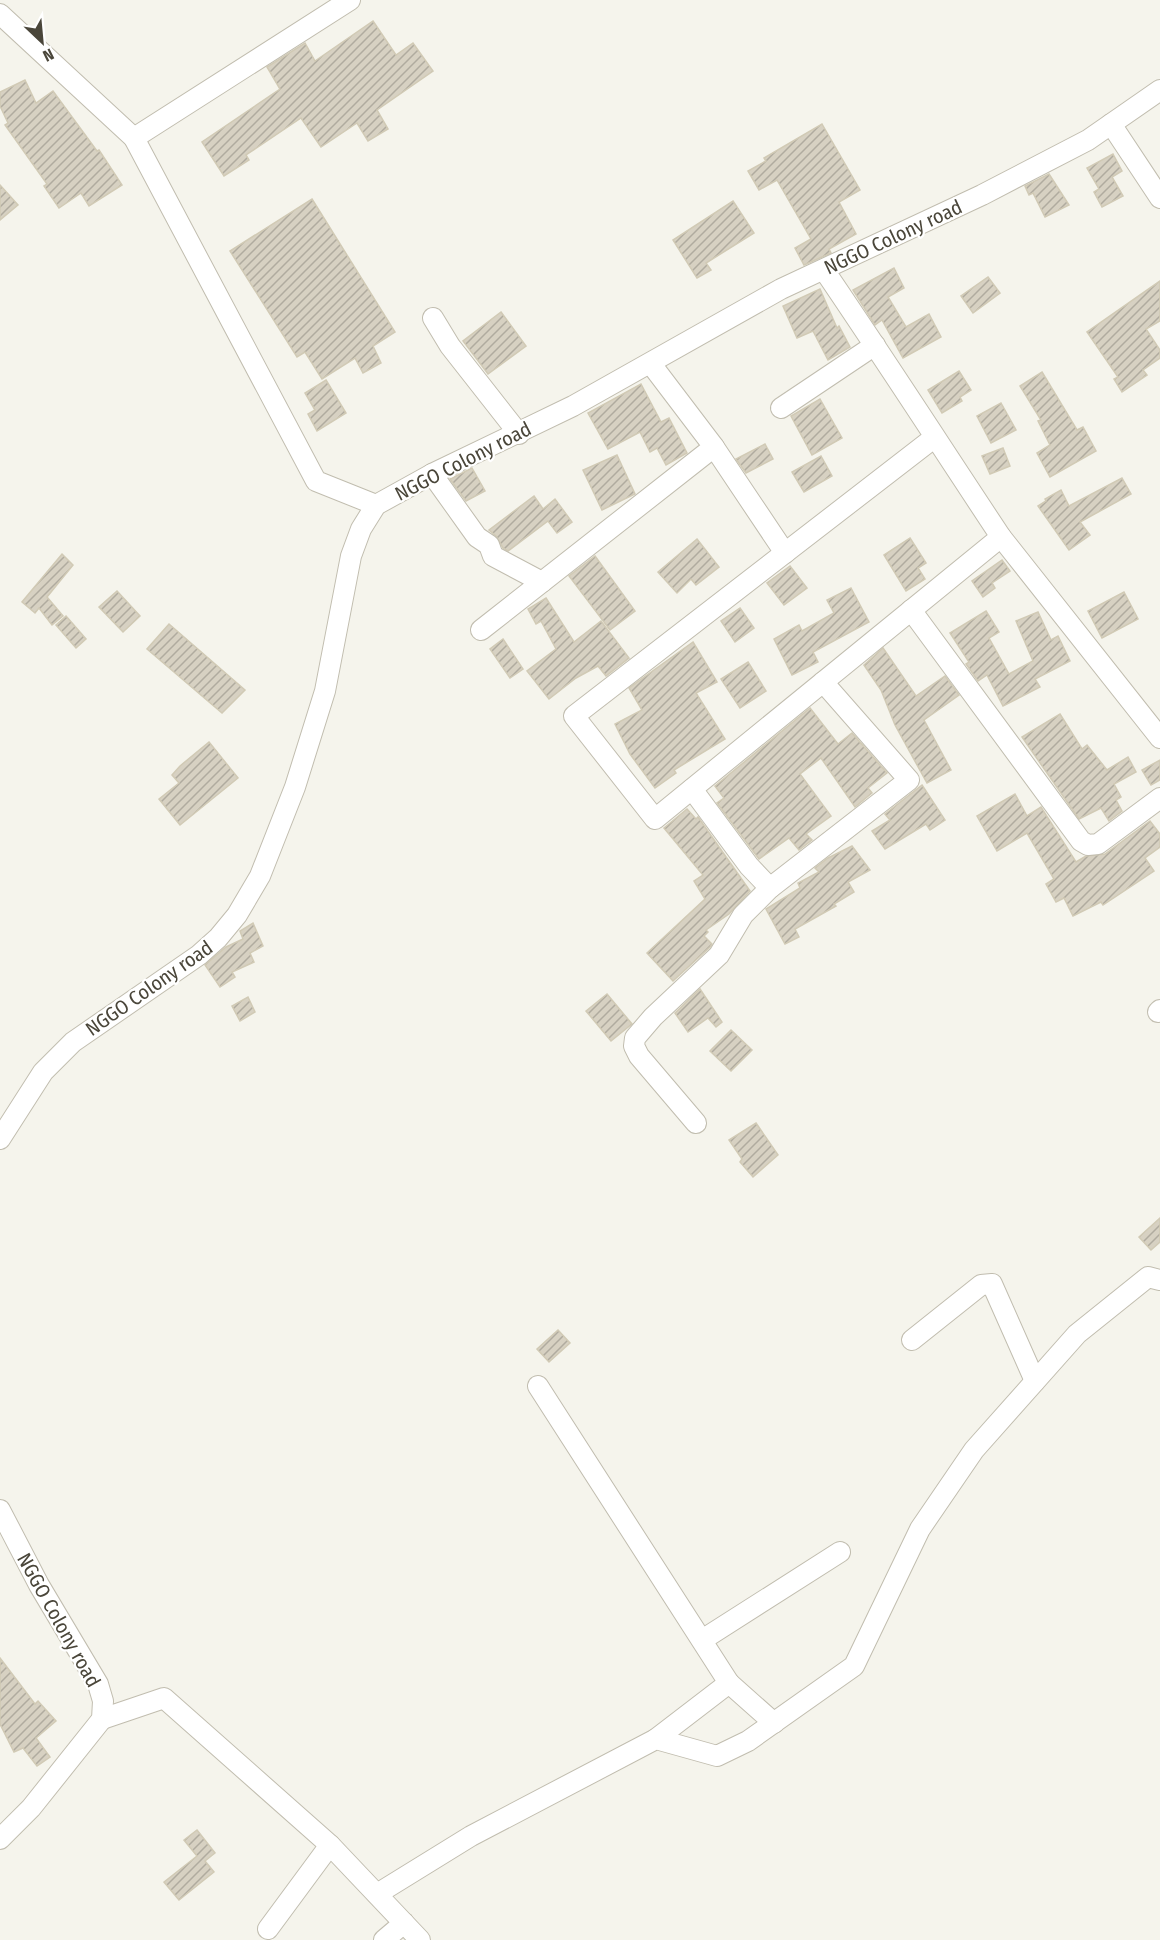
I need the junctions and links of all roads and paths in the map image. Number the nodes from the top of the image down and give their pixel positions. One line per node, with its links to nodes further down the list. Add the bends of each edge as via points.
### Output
1 (350, 0): 5 (street)
2 (0, 14): 5 (street)
3 (1160, 90): 4 (street, NGGO Colony road)
4 (1111, 124): 6 (street); 7 (street, NGGO Colony road, via 982,195)
5 (134, 138): 16 (street, via 316,481)
6 (1160, 198)
7 (824, 270): 9 (street); 10 (street, NGGO Colony road, via 781,289)
8 (433, 318): 12 (street, via 450,346)
9 (875, 345): 11 (street); 13 (street)
10 (651, 364): 12 (street, NGGO Colony road); 14 (street)
11 (781, 408)
12 (519, 434): 15 (street, NGGO Colony road)
13 (935, 437): 17 (street); 18 (street)
14 (714, 447): 18 (street); 19 (street)
15 (432, 474): 16 (street, NGGO Colony road); 19 (street, via 477,537 489,545 493,556)
16 (376, 505): 28 (street, NGGO Colony road, via 351,556 325,691 295,787 260,876 237,915 212,944 72,1042 43,1072)
17 (1001, 537): 20 (street); 23 (street)
18 (785, 553): 24 (street, via 574,716 656,819)
19 (542, 582): 21 (street)
20 (911, 610): 22 (street); 25 (street, via 1081,841 1098,844)
21 (481, 630)
22 (823, 682): 24 (street); 26 (street, via 909,780)
23 (1160, 738)
24 (692, 789): 26 (street)
25 (1160, 798)
26 (770, 888): 27 (street, via 743,915 719,955 635,1038 639,1056)
27 (696, 1124)
28 (0, 1139)
29 (1160, 1280): 31 (street, via 1148,1277 1077,1334)
30 (912, 1340): 31 (street, via 981,1285 992,1284)
31 (1035, 1381): 38 (street, via 974,1450 920,1529 854,1666)
32 (538, 1386): 35 (street)
33 (0, 1510): 37 (street, NGGO Colony road, via 98,1684 104,1701)
34 (840, 1552): 35 (street)
35 (702, 1640): 36 (street)
36 (729, 1683): 38 (street); 39 (street)
37 (102, 1719): 40 (street, via 31,1808); 41 (street, via 164,1698)
38 (774, 1723): 39 (street, via 717,1756)
39 (656, 1739): 42 (street, via 471,1836)
40 (0, 1839)
41 (330, 1845): 42 (street); 44 (street)
42 (377, 1894): 43 (street)
43 (404, 1923): 45 (street); 46 (street)
44 (268, 1929)
45 (384, 1940)
46 (420, 1940)

